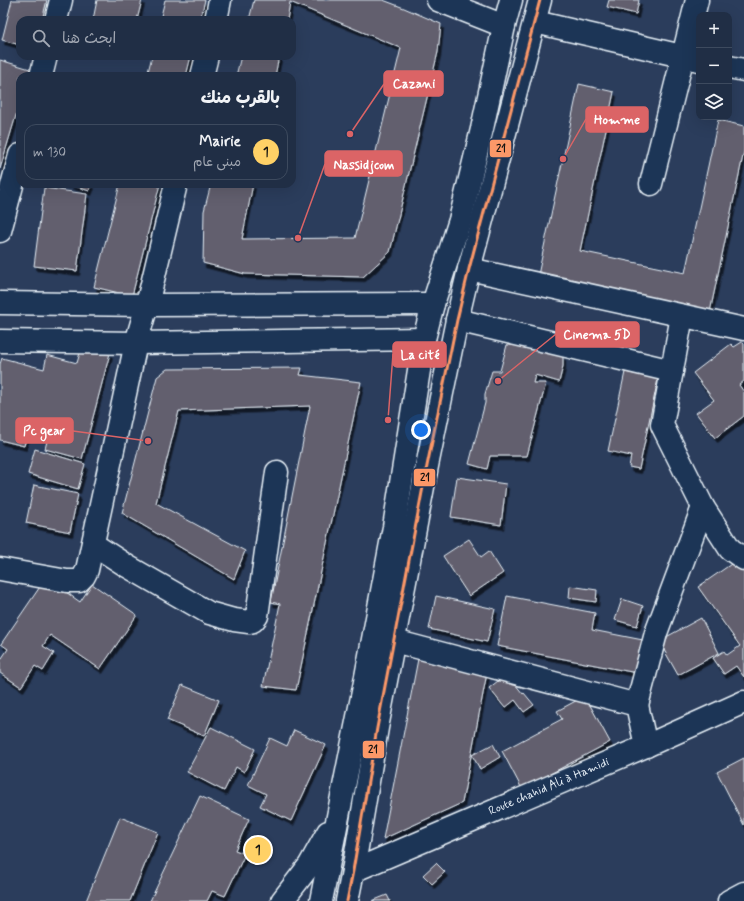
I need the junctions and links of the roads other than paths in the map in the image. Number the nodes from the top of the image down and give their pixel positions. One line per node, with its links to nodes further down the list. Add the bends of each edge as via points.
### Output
1 (61, 0): 7 (street)
2 (220, 0): 8 (street)
3 (438, 0): 10 (street)
4 (511, 0): 10 (street)
5 (540, 0): 9 (street)
6 (697, 0): 11 (street)
7 (57, 16)
8 (217, 16)
9 (535, 22): 11 (street); 22 (street)
10 (504, 26): 24 (street, via 460,220)
11 (691, 58): 19 (street)
12 (45, 60): 16 (street)
13 (206, 60): 17 (street)
14 (732, 68): 15 (street)
15 (744, 70)
16 (42, 72)
17 (203, 72)
18 (16, 170): 21 (street)
19 (651, 184)
20 (175, 188): 25 (street)
21 (0, 231)
22 (469, 269): 26 (street); 27 (street)
23 (0, 303): 25 (street)
24 (433, 304): 25 (street); 29 (street)
25 (147, 305): 31 (street)
26 (682, 316): 28 (street); 32 (street)
27 (457, 320): 32 (street); 38 (street)
28 (744, 329)
29 (424, 338): 31 (street); 42 (street, via 394,527)
30 (0, 341): 31 (street)
31 (136, 343): 35 (street)
32 (672, 371): 34 (street, via 662,425)
33 (277, 472): 35 (street, via 257,616 253,621 234,620 209,612)
34 (703, 507): 36 (street, via 730,549); 40 (street, via 656,633)
35 (93, 544): 37 (street, via 87,570 79,580 67,581)
36 (744, 559)
37 (0, 569)
38 (394, 641): 40 (street); 43 (street)
39 (744, 702): 41 (street, Route chahid Ali à Hamidi)
40 (637, 706): 41 (street)
41 (646, 746): 43 (street, Route chahid Ali à Hamidi)
42 (339, 812): 45 (street, via 309,866); 46 (street)
43 (353, 871): 47 (street)
44 (744, 894): 48 (street)
45 (282, 901)
46 (321, 901)
47 (347, 901)
48 (729, 901)

